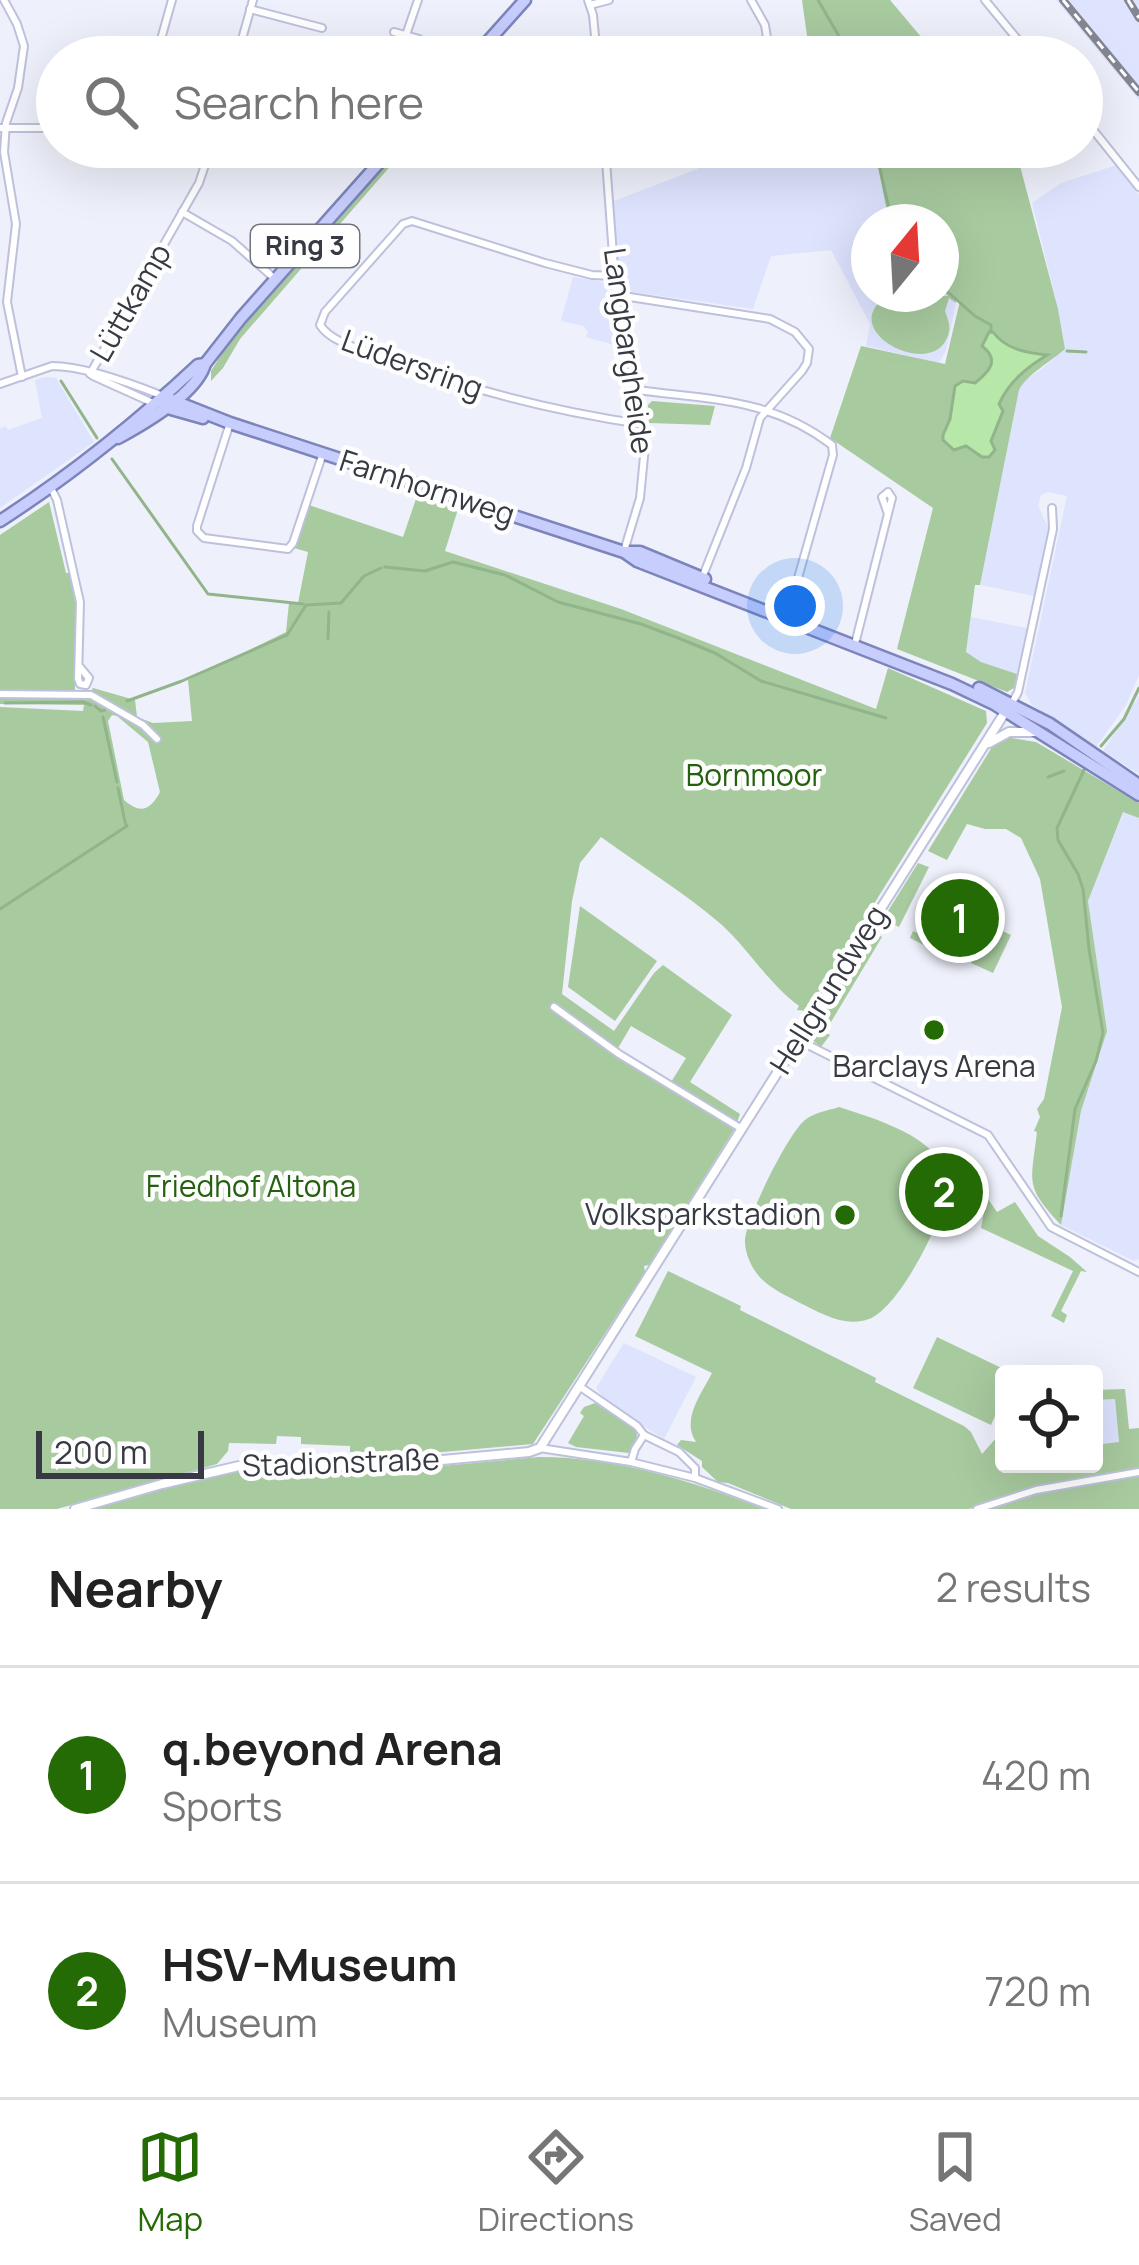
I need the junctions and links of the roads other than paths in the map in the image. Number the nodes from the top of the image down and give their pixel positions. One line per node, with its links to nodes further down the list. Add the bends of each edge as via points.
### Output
1 (4, 0): 21 (street, via 23,46)
2 (172, 0): 13 (street)
3 (418, 0): 12 (street)
4 (609, 0): 8 (street)
5 (751, 0): 18 (street)
6 (985, 0): 19 (street)
7 (525, 1): 16 (main road)
8 (589, 2): 17 (street)
9 (252, 4): 10 (street); 14 (street)
10 (322, 28)
11 (394, 32): 12 (street)
12 (406, 35): 15 (street)
13 (162, 36)
14 (243, 36)
15 (409, 36)
16 (493, 36)
17 (594, 36)
18 (767, 36)
19 (1015, 36)
20 (36, 128): 21 (street)
21 (3, 129): 33 (street, via 16,224 7,302)
22 (1103, 142): 26 (street)
23 (205, 168): 27 (street, Lüttkamp)
24 (374, 168): 29 (main road, Ring 3)
25 (606, 168): 28 (street, Langbargheide)
26 (1139, 187)
27 (182, 212): 29 (street); 32 (street, Lüttkamp)
28 (615, 276): 30 (street, Langbargheide); 41 (street, Lüdersring, via 412,221 320,325 354,346 471,388)
29 (275, 279): 31 (main road, Ring 3)
30 (617, 295): 36 (street, Langbargheide); 38 (street, via 757,316 795,332 808,344 807,363)
31 (205, 364): 35 (main road); 37 (main road)
32 (90, 374): 33 (street, Lüttkamp, via 57,366); 37 (street, Farnhornweg)
33 (22, 376): 34 (street, Lüttkamp)
34 (0, 384)
35 (190, 386): 37 (main road); 39 (main road)
36 (638, 390): 38 (street); 41 (street, Langbargheide)
37 (165, 402): 39 (main road, Farnhornweg); 40 (main road, Farnhornweg); 43 (main road)
38 (769, 409): 48 (street); 49 (street, via 833,448)
39 (199, 411): 40 (main road, Farnhornweg)
40 (230, 422): 42 (main road, Farnhornweg); 42 (street, via 197,526 213,540 288,549)
41 (641, 424): 47 (street, Langbargheide, via 644,473)
42 (323, 453): 47 (main road, Farnhornweg)
43 (50, 487): 46 (main road); 51 (street, via 80,602)
44 (1052, 508): 53 (street, Hellgrundweg)
45 (888, 514): 50 (street)
46 (0, 521)
47 (624, 552): 48 (main road, Farnhornweg); 53 (main road, Farnhornweg)
48 (702, 578): 49 (main road, Farnhornweg)
49 (788, 614): 50 (main road, Farnhornweg)
50 (856, 640): 53 (main road, Farnhornweg)
51 (84, 690): 52 (street); 55 (street)
52 (0, 694)
53 (1009, 707): 54 (main road); 56 (street, Hellgrundweg); 57 (main road, via 1050,724)
54 (1041, 733): 56 (street, via 1009,732); 58 (main road)
55 (157, 739)
56 (983, 747): 60 (street, Hellgrundweg)
57 (1139, 785)
58 (1139, 795)
59 (554, 1007): 61 (street)
60 (799, 1040): 61 (street, Hellgrundweg); 62 (street, via 982,1131 1051,1227)
61 (742, 1129): 63 (street, Hellgrundweg)
62 (1139, 1272)
63 (579, 1386): 64 (street); 65 (street, Hellgrundweg)
64 (644, 1435): 66 (street); 68 (street, via 686,1457)
65 (540, 1448): 66 (street); 69 (street, Stadionstraße, via 377,1466 239,1466)
66 (631, 1462): 68 (street)
67 (1139, 1472): 71 (street)
68 (695, 1478): 70 (street)
69 (74, 1509)
70 (778, 1509)
71 (977, 1509)

